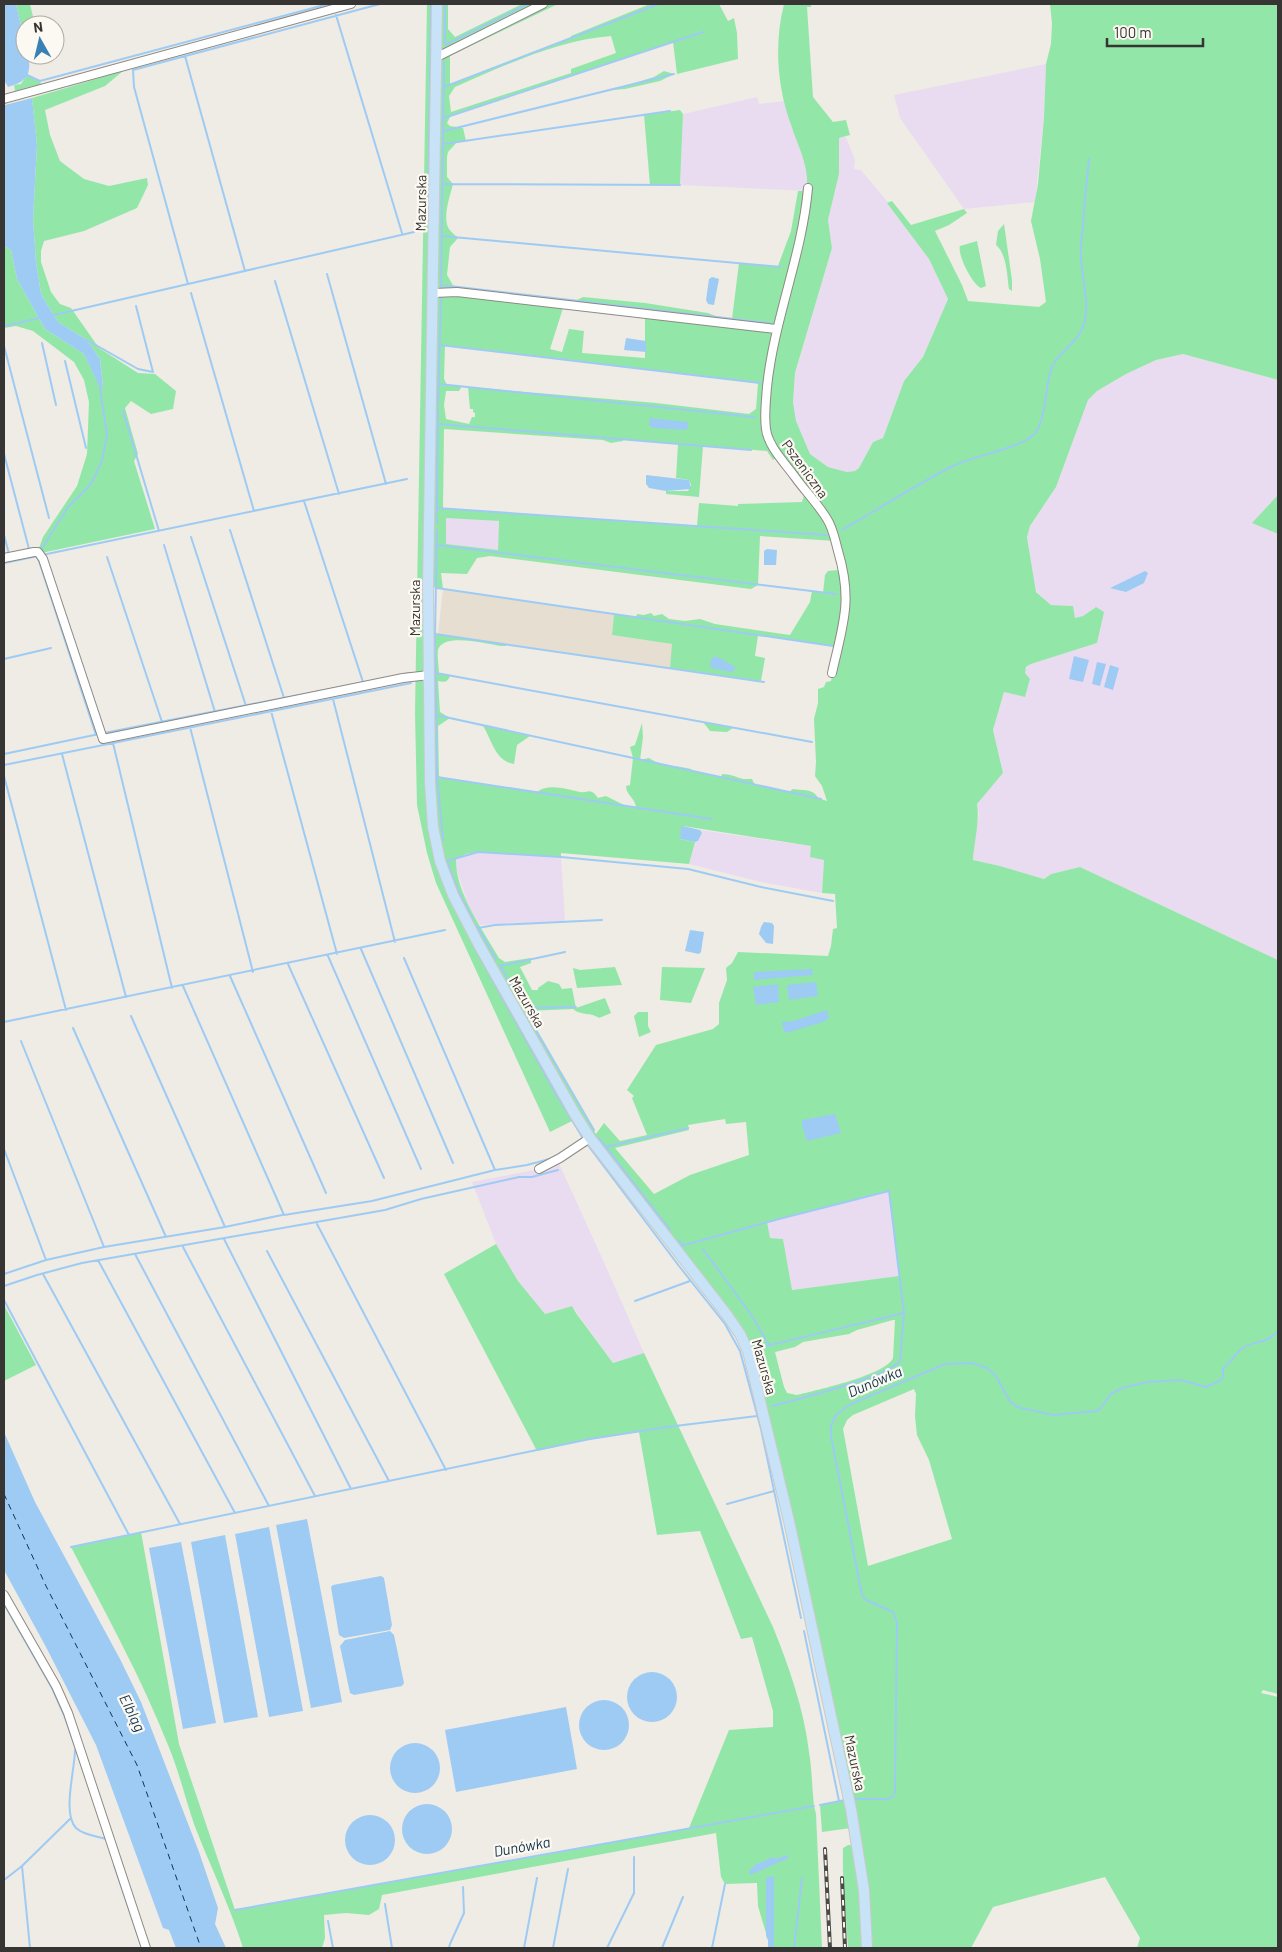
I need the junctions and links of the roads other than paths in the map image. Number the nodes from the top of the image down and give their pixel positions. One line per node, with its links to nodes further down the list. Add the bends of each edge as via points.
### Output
1 (352, 4): 5 (street)
2 (437, 4): 4 (main road, Mazurska)
3 (543, 4): 4 (street)
4 (437, 57): 7 (main road, Mazurska)
5 (4, 99)
6 (808, 188): 8 (street, Pszeniczna, via 799,243)
7 (434, 293): 8 (street, via 457,292); 11 (main road, Mazurska)
8 (776, 329): 10 (street, Pszeniczna, via 769,367 766,432 826,518 846,585 845,618)
9 (4, 558): 11 (street, via 38,552 43,559 103,739)
10 (832, 673)
11 (429, 675): 12 (main road, Mazurska, via 431,815 444,872 476,939)
12 (590, 1138): 13 (street); 16 (main road, Mazurska, via 727,1315 748,1351 789,1521 849,1800 861,1870)
13 (539, 1169)
14 (4, 1595): 15 (street, via 68,1713)
15 (146, 1948)
16 (867, 1948)

